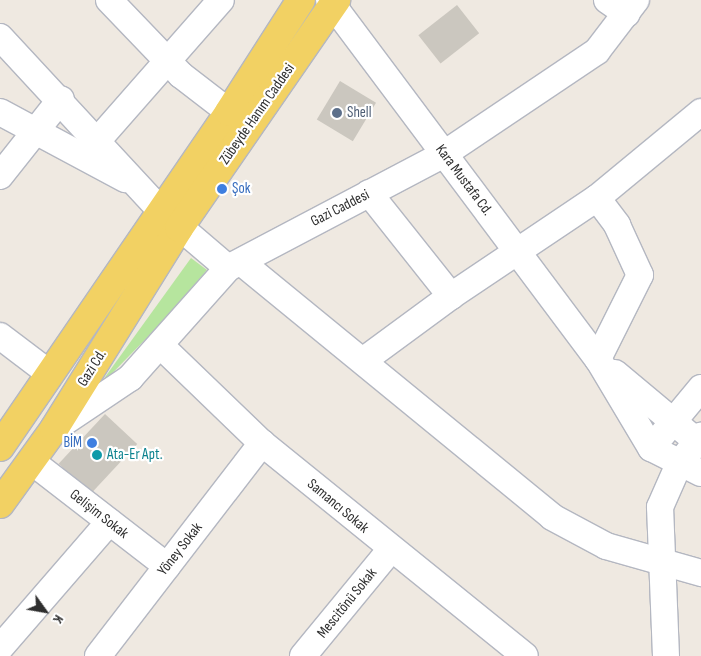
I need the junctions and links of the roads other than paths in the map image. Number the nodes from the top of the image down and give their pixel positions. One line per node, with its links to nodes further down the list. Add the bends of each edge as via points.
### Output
1 (109, 0): 7 (street)
2 (221, 0): 7 (street)
3 (301, 0): 10 (main road)
4 (332, 2): 14 (street, Kara Mustafa Cd.); 19 (main road, Zübeyde Hanım Caddesi)
5 (624, 5): 14 (street, Gazi Caddesi, via 597,51)
6 (0, 36): 8 (street)
7 (169, 61): 10 (street, via 181,75); 13 (street)
8 (61, 99): 12 (street); 13 (street)
9 (0, 112): 12 (street)
10 (229, 112): 19 (main road)
11 (701, 112): 18 (street)
12 (34, 133): 15 (street); 16 (street)
13 (98, 140): 16 (street)
14 (444, 154): 17 (street, Gazi Caddesi); 20 (street, Kara Mustafa Cd.)
15 (0, 176)
16 (138, 186): 19 (street)
17 (369, 193): 21 (street, Gazi Caddesi); 22 (street)
18 (597, 198): 20 (street); 25 (street, via 617,225 640,274)
19 (170, 220): 21 (street); 27 (main road, Gazi Cd.); 30 (main road, Gazi Cd.)
20 (517, 250): 22 (street); 25 (street, Kara Mustafa Cd.)
21 (234, 265): 24 (street, Gazi Caddesi); 26 (street)
22 (451, 296): 26 (street)
23 (0, 336): 27 (street)
24 (160, 345): 30 (street, Gazi Caddesi, via 130,378); 32 (street, Samancı Sokak)
25 (598, 359): 29 (street); 34 (street)
26 (364, 360): 40 (street, via 552,517 606,546)
27 (50, 374): 33 (main road, Gazi Cd.)
28 (701, 388): 29 (street)
29 (672, 422): 31 (street); 34 (street)
30 (54, 429): 35 (main road, Gazi Cd.)
31 (700, 441): 36 (street)
32 (262, 443): 39 (street, Samancı Sokak); 41 (street, Yöney Sokak)
33 (0, 447)
34 (651, 448): 36 (street)
35 (31, 461): 37 (main road, Gazi Cd.); 38 (street, Gelişim Sokak)
36 (690, 468): 40 (street, via 660,507)
37 (0, 504)
38 (109, 522): 41 (street, Gelişim Sokak); 43 (street)
39 (390, 550): 45 (street, Mescitönü Sokak); 46 (street, Samancı Sokak)
40 (662, 563): 42 (street); 47 (street)
41 (167, 566): 44 (street, Yöney Sokak)
42 (701, 573)
43 (0, 648)
44 (98, 656)
45 (303, 656)
46 (525, 656)
47 (666, 656)

